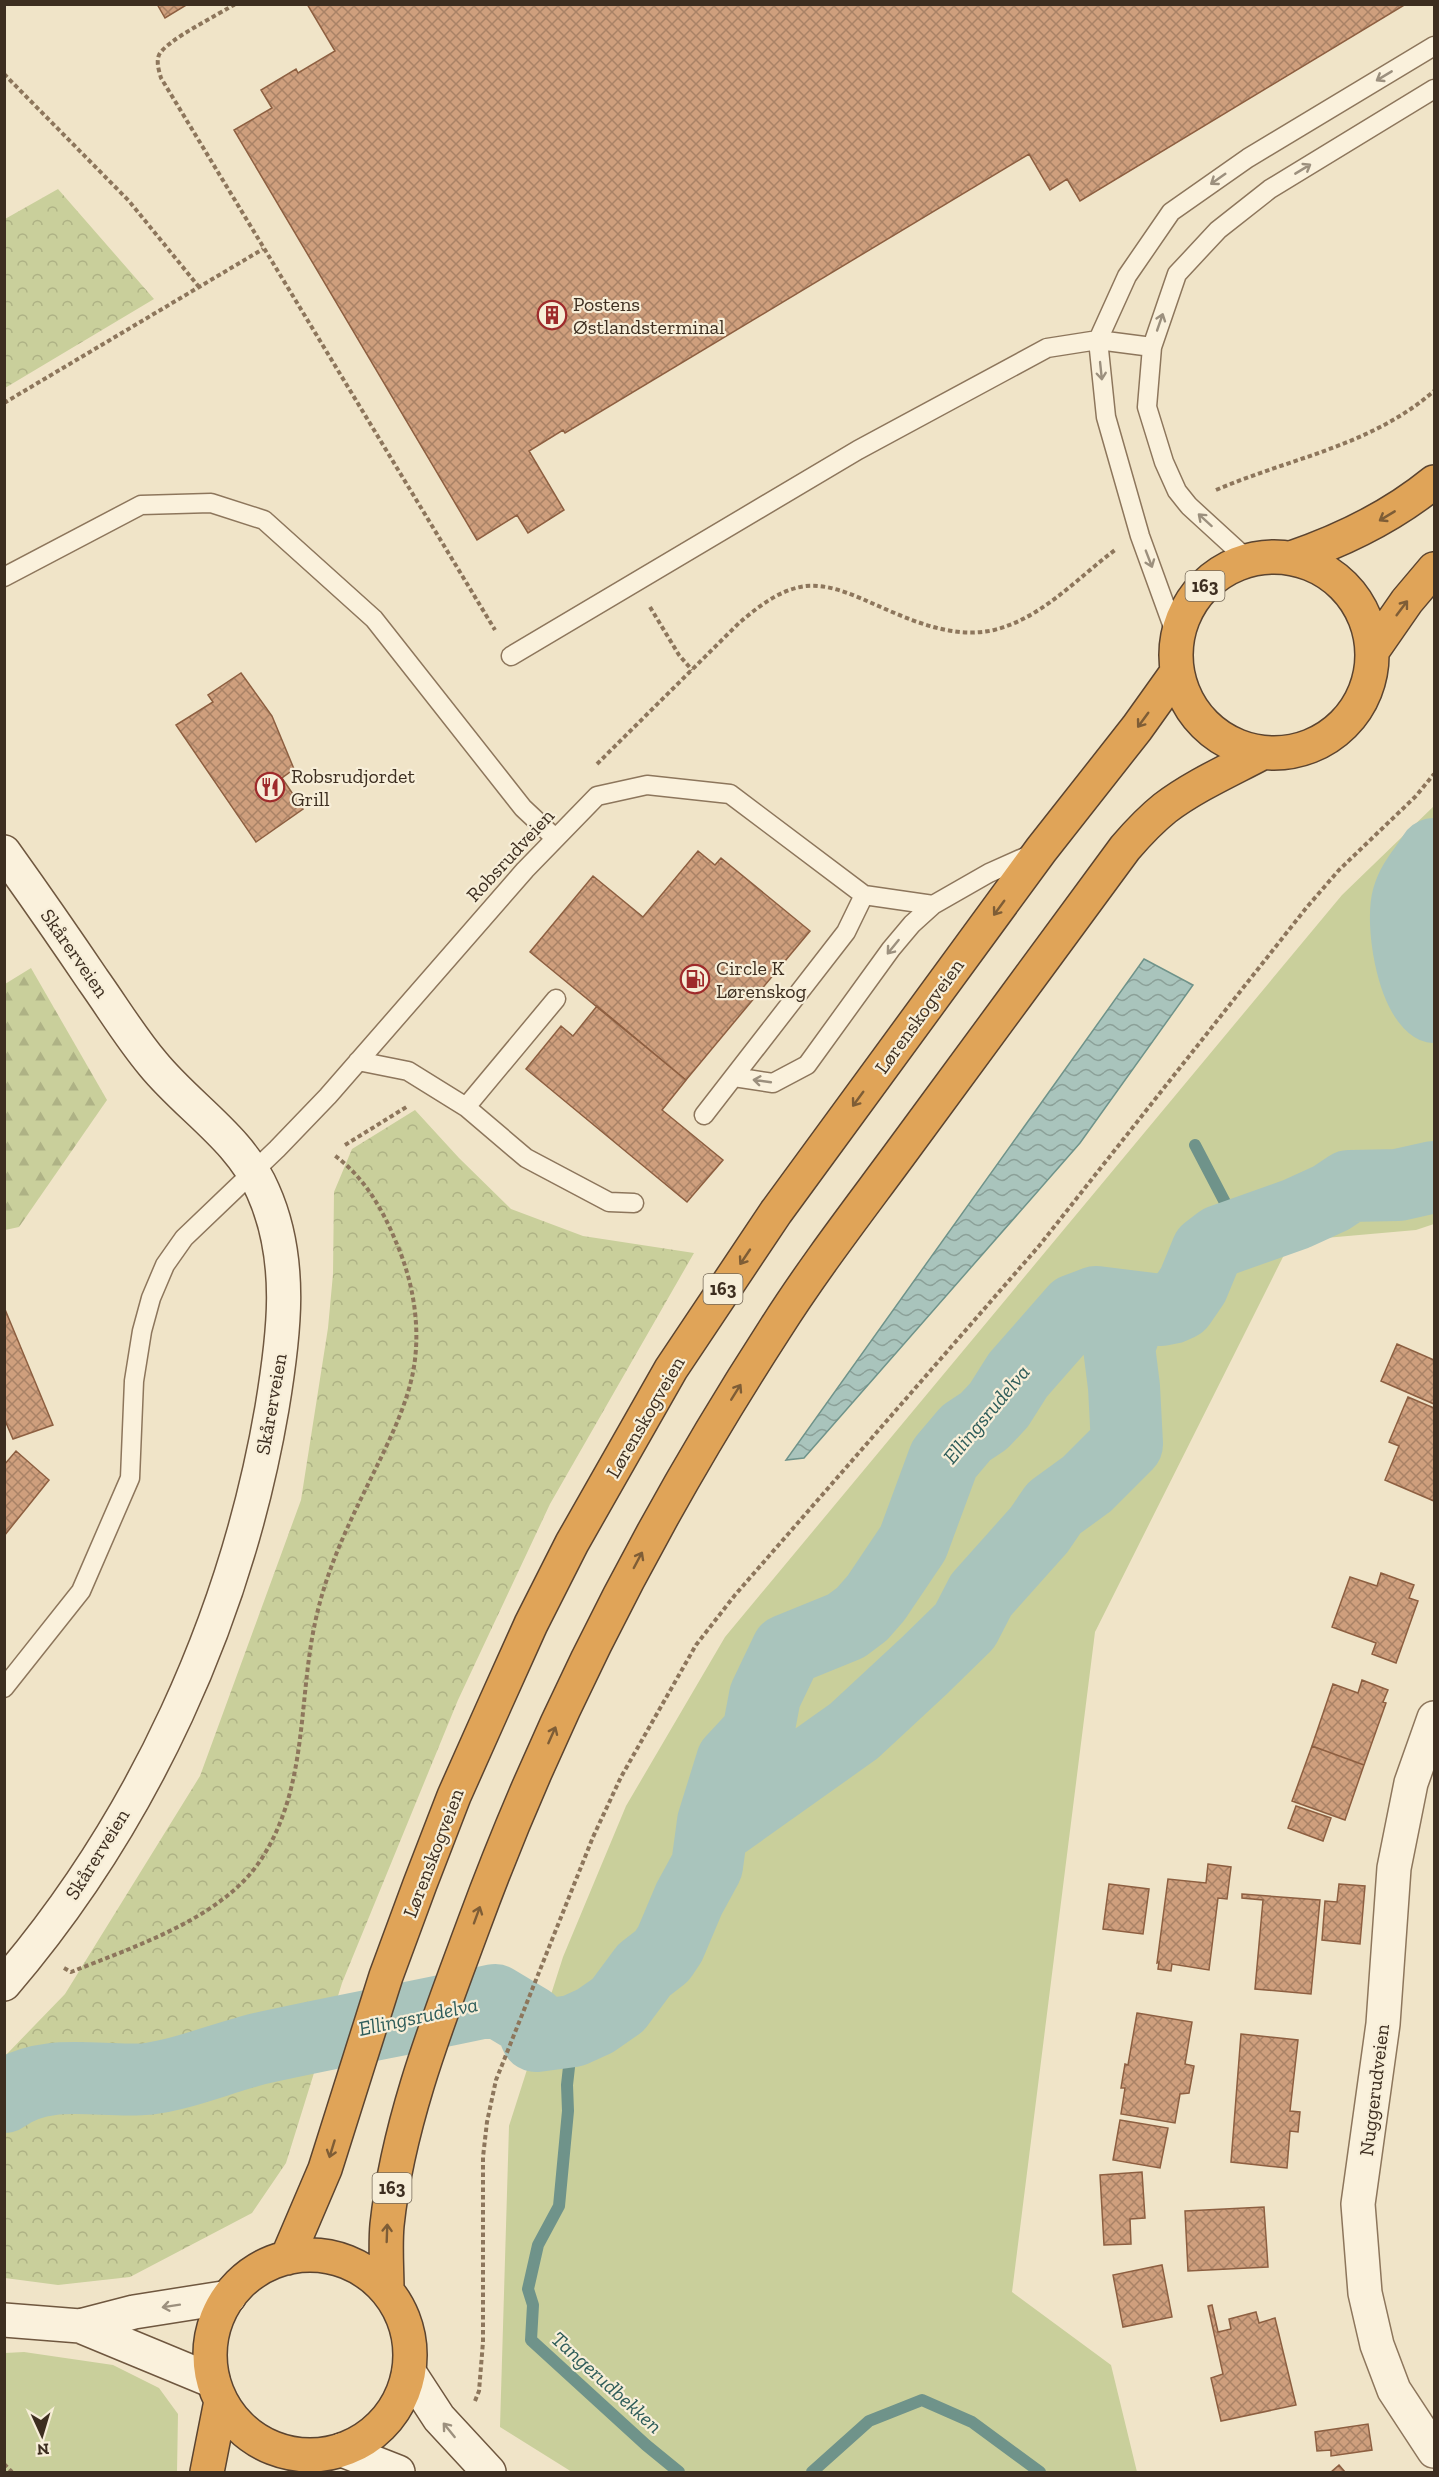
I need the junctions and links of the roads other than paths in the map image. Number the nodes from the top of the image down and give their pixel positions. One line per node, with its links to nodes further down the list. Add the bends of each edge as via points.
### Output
1 (1434, 46): 3 (lane, one-way to 3, via 1248,158 1172,212 1126,276)
2 (1434, 89): 4 (lane, one-way to 2, via 1177,274 1218,230 1270,189)
3 (1098, 340): 4 (lane); 10 (lane, one-way to 10, via 1106,417 1140,536); 12 (lane, via 1037,353 858,450)
4 (1152, 347): 7 (lane, one-way to 4, via 1177,491 1147,406)
5 (1434, 482): 6 (highway, 163, one-way to 6, via 1377,522)
6 (1291, 558): 7 (highway, 163); 11 (highway, 163, via 1316,566 1339,580 1356,600 1368,624)
7 (1248, 560): 10 (highway, 163, via 1222,571 1201,589 1186,612)
8 (1434, 569): 11 (highway, 163, one-way to 8)
9 (4, 577): 15 (lane, via 141,505 211,503 264,520 374,619 523,808)
10 (1177, 638): 13 (highway, 163)
11 (1373, 650): 14 (highway, 163, via 1366,690 1350,719 1332,736 1287,753)
12 (511, 656)
13 (1177, 672): 14 (highway, 163, via 1184,696 1197,718 1238,747); 16 (highway, Lørenskogveien / 163, one-way to 16)
14 (1262, 753): 31 (highway, 163, one-way to 14, via 392,2187 418,2086 457,1970 518,1812 593,1648 680,1483 831,1247 1125,848 1166,807)
15 (555, 838): 18 (lane, Robsrudveien, via 597,796 647,785 730,794); 21 (lane, Robsrudveien)
16 (1041, 850): 19 (lane, via 989,873); 30 (highway, Lørenskogveien / 163, one-way to 30, via 776,1212 671,1369 572,1543 454,1796 386,1976 325,2169)
17 (4, 852): 25 (street, Skårerveien, via 155,1066)
18 (864, 895): 19 (lane); 22 (lane, via 846,932)
19 (933, 905): 22 (lane, one-way to 22, via 891,949 807,1065 773,1083)
20 (556, 999): 23 (lane)
21 (358, 1061): 23 (lane, via 408,1071); 25 (lane, Robsrudveien)
22 (734, 1077): 24 (lane)
23 (466, 1107): 26 (lane, via 526,1158 609,1202)
24 (704, 1115)
25 (254, 1170): 27 (lane, Robsrudveien, via 184,1238 165,1265 142,1331 134,1381 130,1478 81,1591); 29 (street, Skårerveien, via 277,1234 284,1276 284,1310 266,1444 236,1559 192,1679 140,1785 78,1887)
26 (634, 1203)
27 (4, 1688)
28 (1434, 1718): 37 (street, Nuggerudveien, via 1411,1784 1394,1868 1383,2024 1358,2204 1365,2293 1377,2345 1394,2390)
29 (4, 1984)
30 (287, 2258): 31 (highway, via 331,2257 352,2264); 32 (highway, via 255,2272)
31 (387, 2291): 35 (highway, via 407,2329)
32 (229, 2297): 34 (street, one-way to 34, via 134,2312); 36 (highway, via 212,2337 210,2359)
33 (4, 2320): 34 (street)
34 (80, 2326): 36 (street)
35 (409, 2372): 38 (highway, via 401,2397 387,2420 366,2438); 41 (street, one-way to 35, via 438,2418)
36 (217, 2391): 38 (highway, via 233,2420 249,2435 289,2453); 39 (highway)
37 (1434, 2451)
38 (329, 2458): 40 (street)
39 (207, 2472)
40 (398, 2472)
41 (489, 2472)

